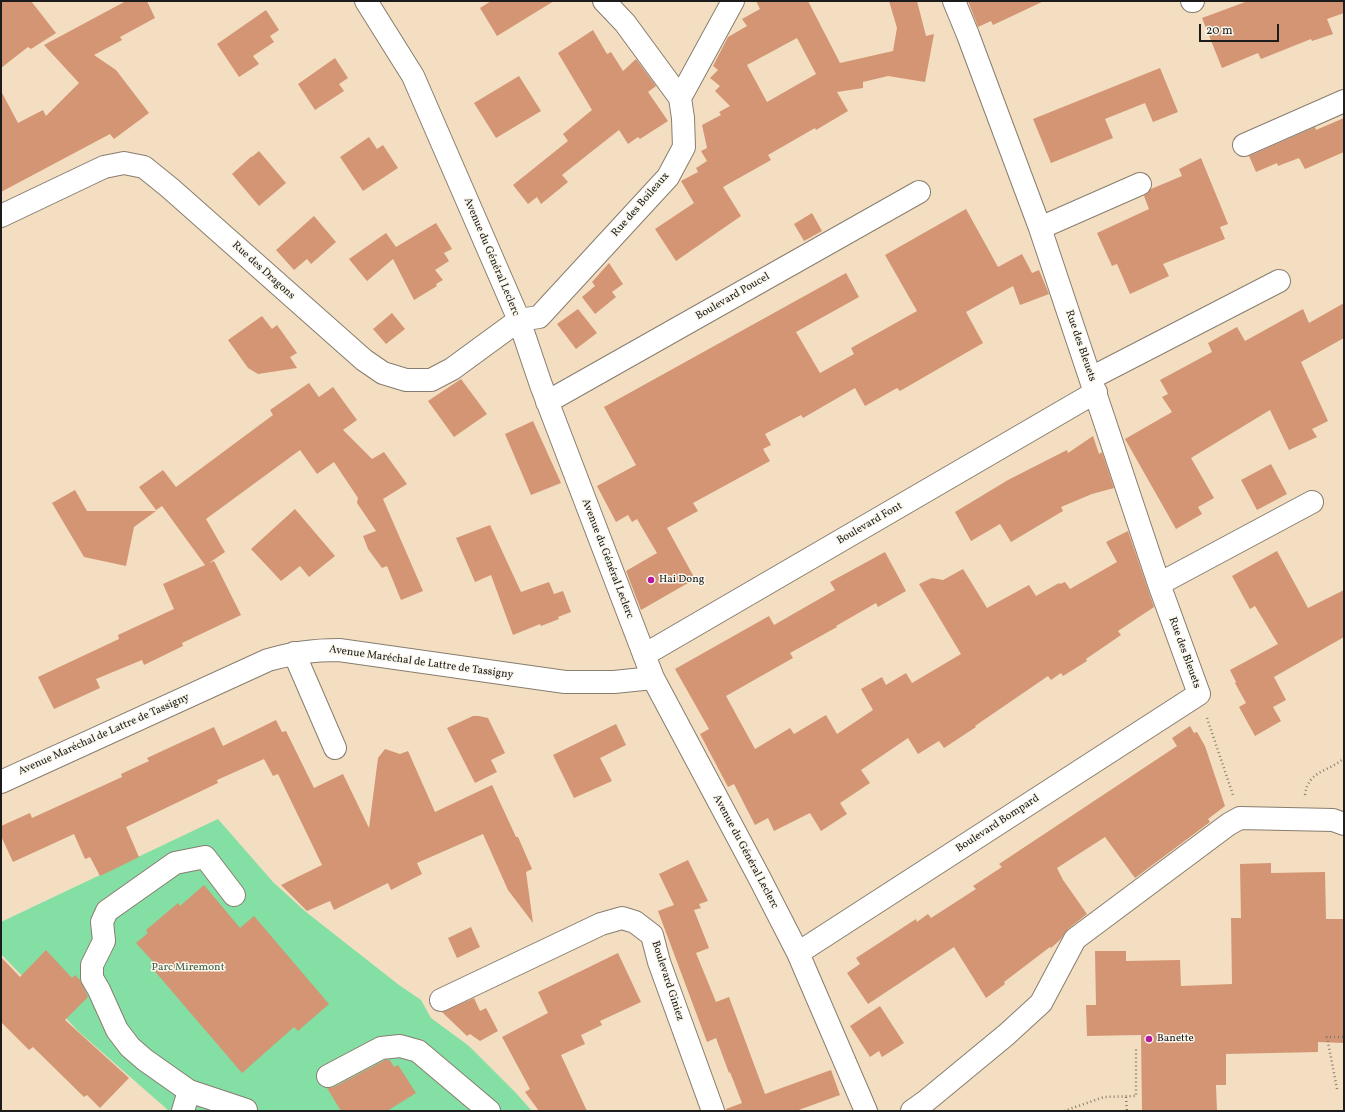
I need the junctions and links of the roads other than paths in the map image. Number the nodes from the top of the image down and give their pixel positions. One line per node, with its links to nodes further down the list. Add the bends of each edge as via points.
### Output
1 (366, 1): 13 (street, Avenue du Général Leclerc, via 413,76)
2 (604, 1): 5 (street, Rue des Boileaux, via 625,23)
3 (733, 1): 5 (street)
4 (954, 1): 11 (street, Rue des Bleuets)
5 (680, 98): 13 (street, Rue des Boileaux, via 684,147 668,177 539,317)
6 (1344, 101): 7 (street)
7 (1244, 145)
8 (1140, 184): 11 (street)
9 (919, 192): 15 (street, Boulevard Poucel)
10 (1, 216): 13 (street, Rue des Dragons, via 104,167 124,163 144,167 364,360 383,373 406,380 431,380 452,369)
11 (1040, 228): 14 (street, Rue des Bleuets)
12 (1279, 281): 14 (street, Boulevard Font)
13 (519, 320): 15 (street, Avenue du Général Leclerc)
14 (1093, 385): 17 (street, Rue des Bleuets); 19 (street, Boulevard Font)
15 (547, 402): 19 (street, Avenue du Général Leclerc)
16 (1312, 502): 17 (street)
17 (1159, 584): 21 (street, Rue des Bleuets)
18 (294, 653): 20 (street, Avenue Maréchal de Lattre de Tassigny, via 339,650 565,682 614,682); 22 (street); 23 (street, Avenue Maréchal de Lattre de Tassigny, via 268,660)
19 (644, 655): 20 (street, Avenue du Général Leclerc)
20 (653, 678): 26 (street, Avenue du Général Leclerc)
21 (1199, 694): 26 (street, Boulevard Bompard)
22 (335, 748)
23 (1, 782)
24 (1344, 824): 35 (street, via 1333,820 1240,818 1229,824 1075,939 1041,1003 1006,1035)
25 (234, 895): 29 (street, via 205,857 175,863 107,911 102,922 104,941 92,964 92,978 117,1030 130,1047 145,1060)
26 (798, 954): 34 (street, Avenue du Général Leclerc)
27 (441, 1000): 33 (street, Boulevard Giniez, via 601,924 622,918 636,922 652,935 659,962)
28 (328, 1076): 32 (street, via 381,1048 400,1046 418,1051)
29 (189, 1091): 30 (street); 31 (street)
30 (246, 1110)
31 (183, 1111)
32 (489, 1111)
33 (713, 1111)
34 (866, 1111)
35 (912, 1111)

